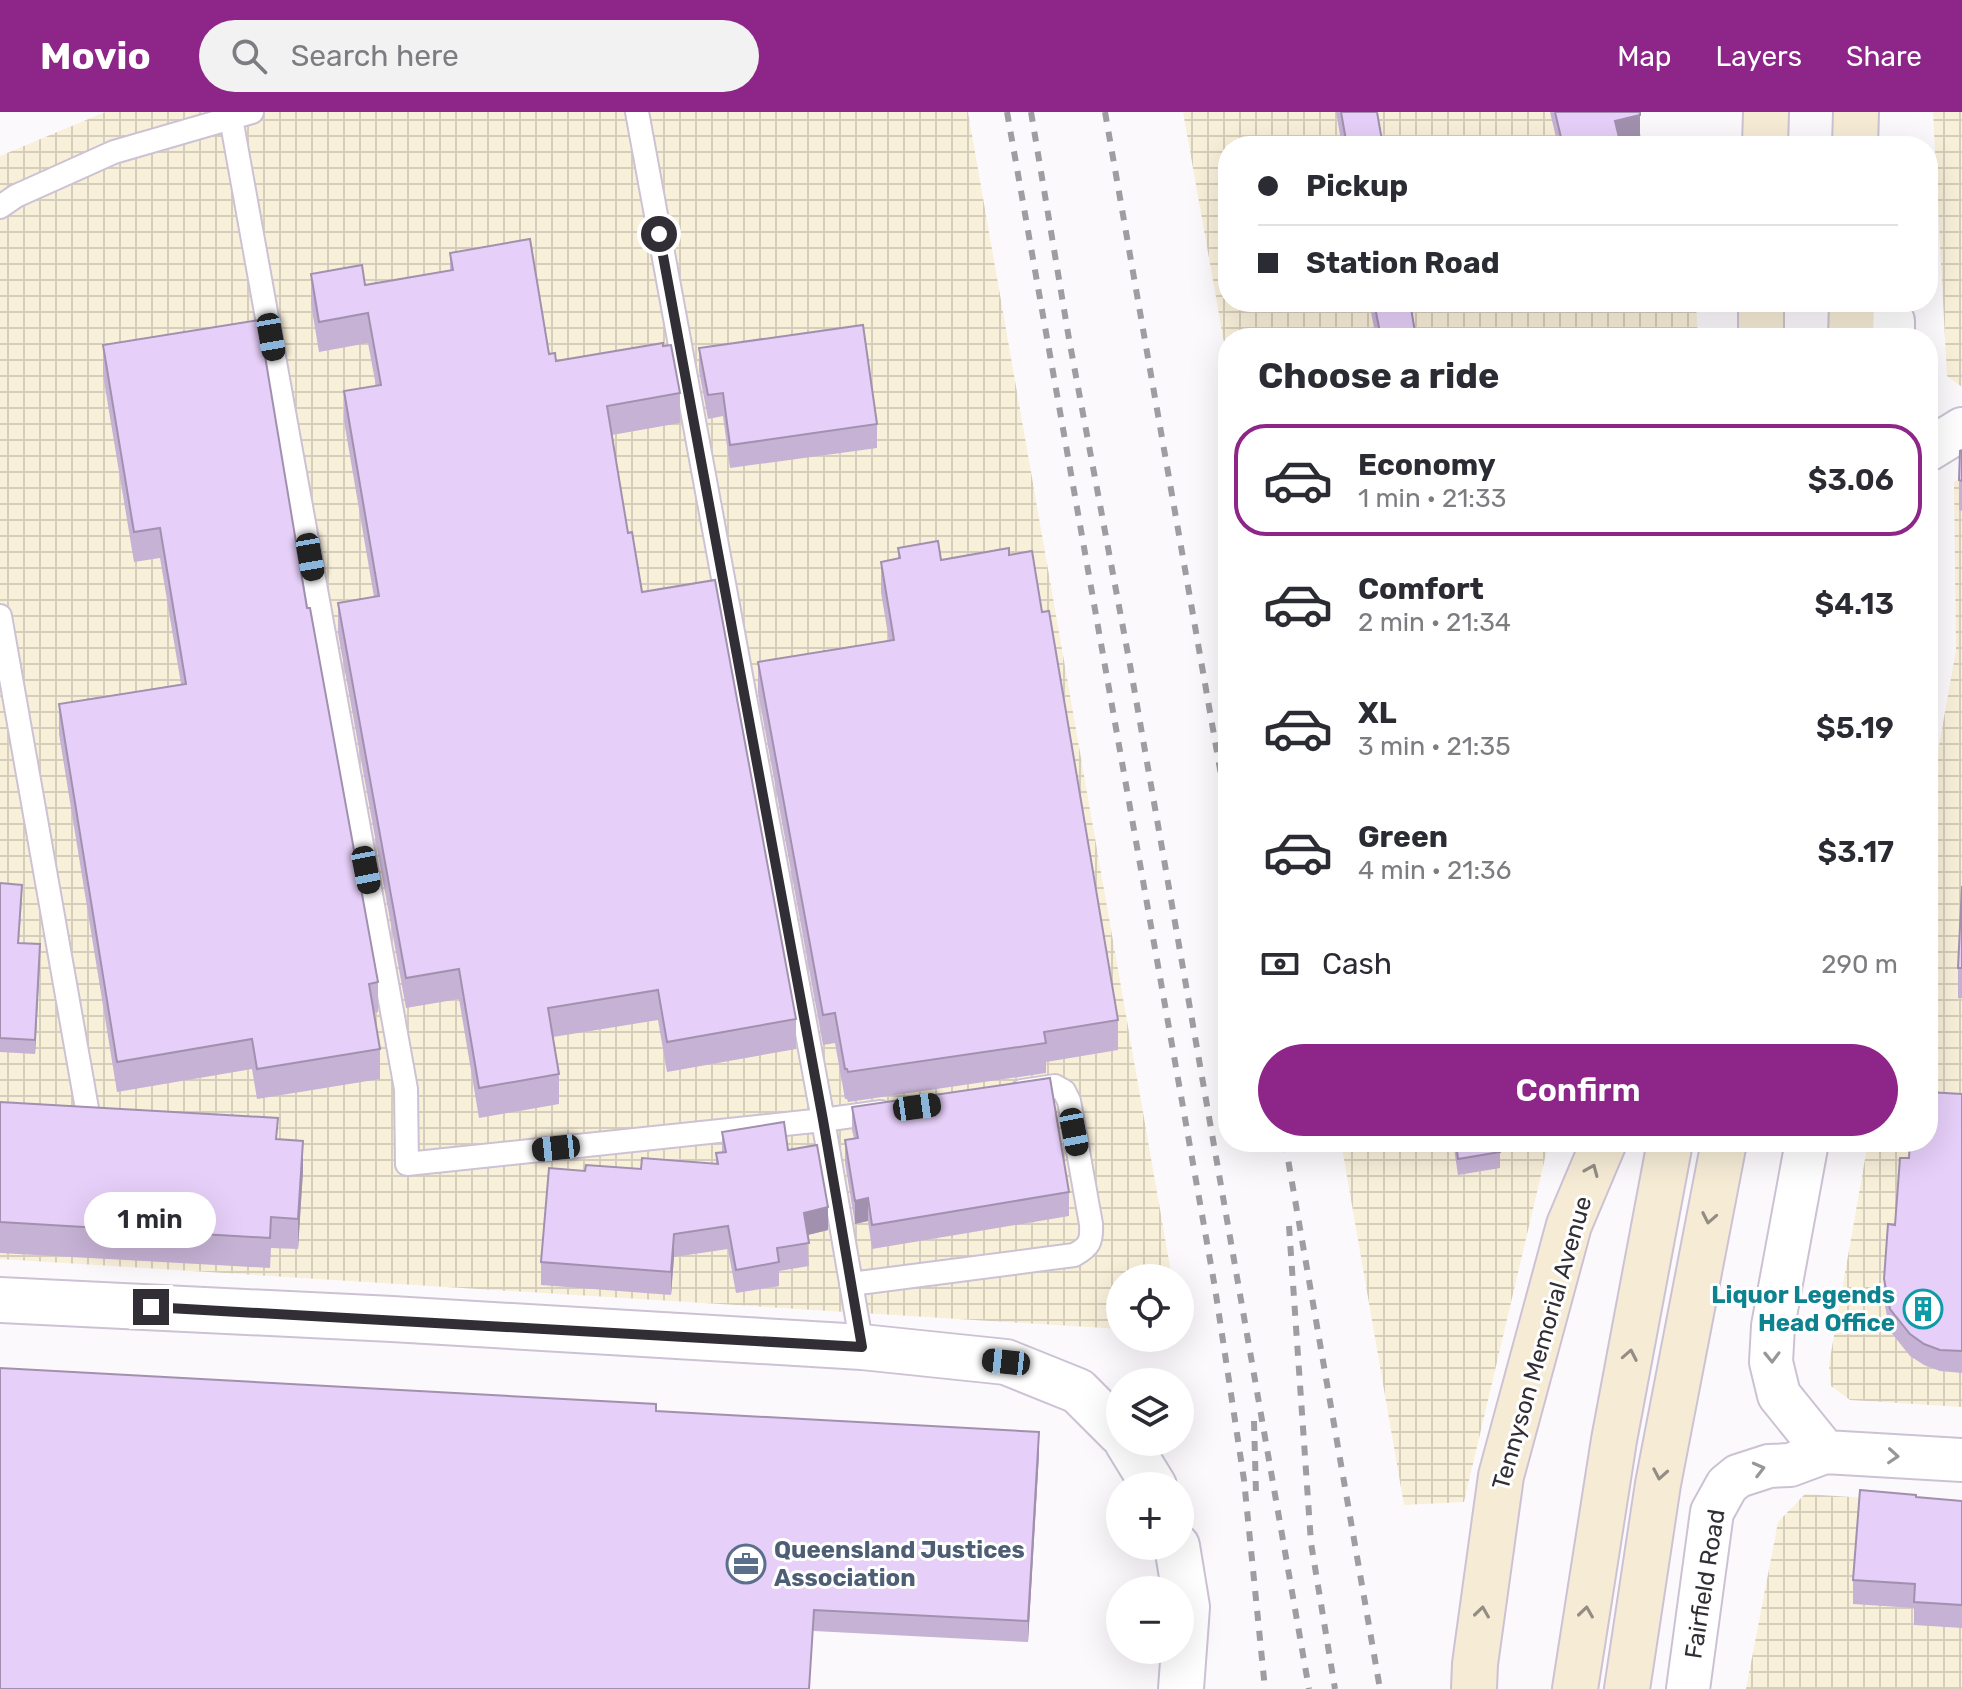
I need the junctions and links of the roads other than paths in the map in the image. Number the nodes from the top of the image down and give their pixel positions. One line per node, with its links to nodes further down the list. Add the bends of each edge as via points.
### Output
1 (637, 112): 14 (lane)
2 (1766, 112): 5 (main road)
3 (1856, 112): 6 (main road)
4 (241, 115): 7 (lane, via 114,152); 14 (lane, via 406,1089 407,1164)
5 (1765, 136)
6 (1855, 136)
7 (0, 207)
8 (1962, 429): 9 (street)
9 (1938, 444)
10 (0, 616): 13 (lane)
11 (995, 1095): 19 (lane, via 1055,1086 1064,1091 1091,1224 1092,1239 1086,1248 1074,1255)
12 (901, 1109): 14 (lane)
13 (89, 1120)
14 (823, 1120): 19 (lane)
15 (1600, 1152): 27 (main road, Tennyson Memorial Avenue, one-way to 15, via 1501,1476 1569,1225)
16 (1668, 1152): 28 (main road, one-way to 16, via 1611,1454)
17 (1722, 1152): 29 (main road, one-way to 29, via 1661,1469)
18 (1805, 1152): 23 (street, one-way to 23, via 1771,1362 1779,1395)
19 (851, 1284): 21 (lane)
20 (0, 1300): 21 (street)
21 (862, 1347): 22 (street, via 1006,1362 1078,1391)
22 (1106, 1419)
23 (1825, 1452): 24 (street, one-way to 24); 30 (street, Fairfield Road, one-way to 23, via 1708,1530 1718,1497 1751,1469 1790,1465)
24 (1962, 1460)
25 (1179, 1560): 26 (street, via 1187,1607)
26 (1181, 1689)
27 (1474, 1689)
28 (1575, 1689)
29 (1627, 1689)
30 (1688, 1689)

